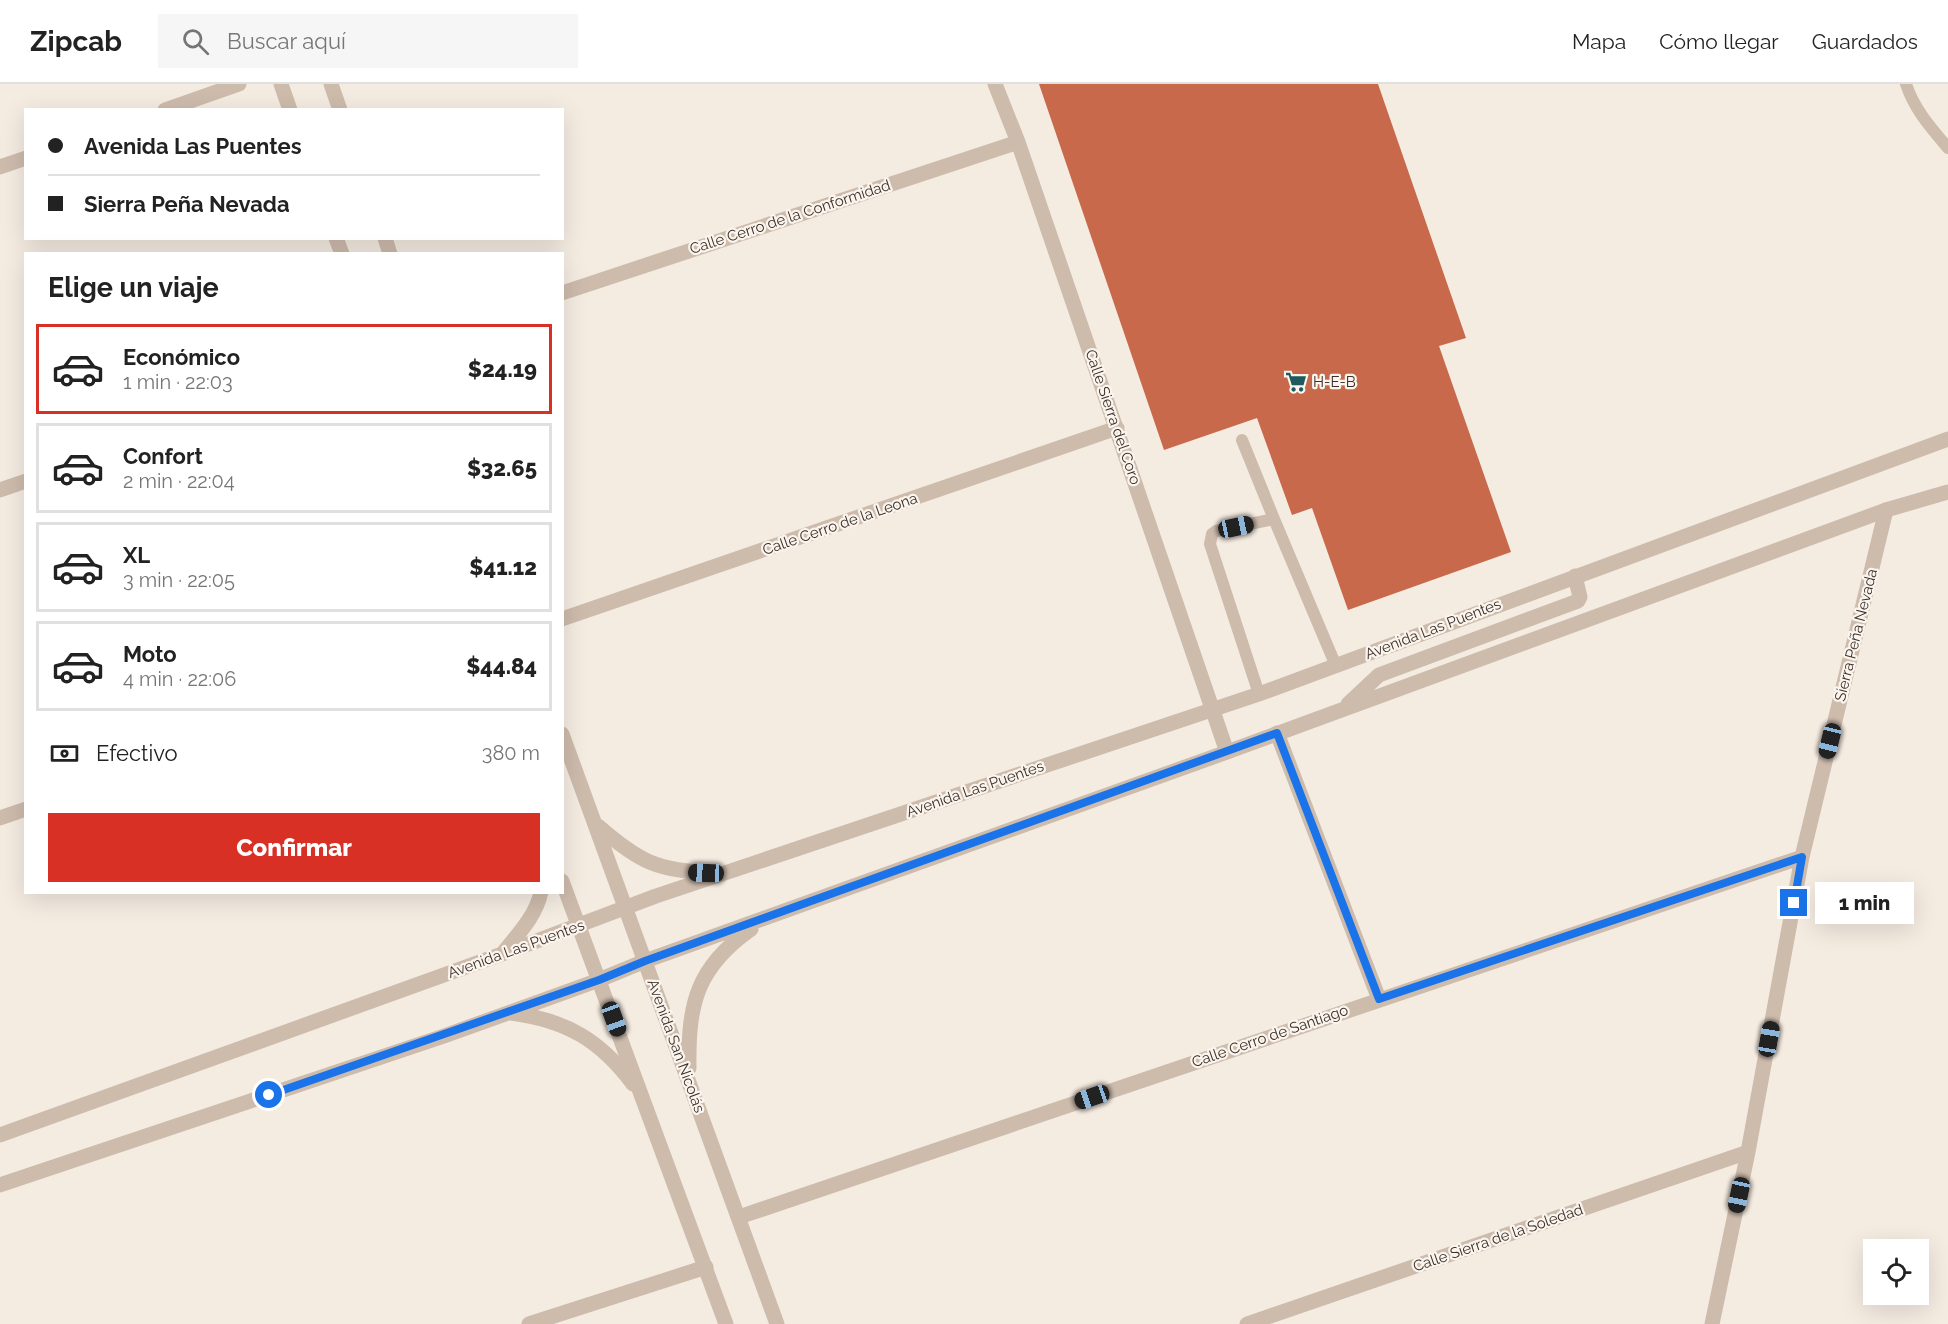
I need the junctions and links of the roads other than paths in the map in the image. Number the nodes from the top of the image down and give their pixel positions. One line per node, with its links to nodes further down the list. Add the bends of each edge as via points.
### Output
1 (239, 84): 6 (street)
2 (281, 84): 7 (street)
3 (331, 84): 8 (street)
4 (995, 84): 9 (street, Calle Sierra del Coro)
5 (1906, 84): 10 (lane, via 1926,122)
6 (171, 108)
7 (289, 108)
8 (339, 108)
9 (1017, 142): 13 (street, Calle Cerro de la Conformidad); 14 (street, Calle Sierra del Coro)
10 (1948, 148)
11 (24, 159): 12 (street)
12 (0, 167)
13 (564, 292)
14 (1117, 428): 23 (street, Calle Cerro de la Leona); 27 (street, Calle Sierra del Coro)
15 (1948, 439): 22 (street, Avenida Las Puentes)
16 (1242, 440): 21 (lane)
17 (24, 482): 18 (street)
18 (0, 490)
19 (1948, 492): 20 (street)
20 (1886, 510): 26 (street); 34 (street, Sierra Peña Nevada)
21 (1274, 519): 24 (lane); 25 (lane, via 1216,531 1210,540)
22 (1575, 576): 24 (street, Avenida Las Puentes); 26 (street, via 1578,602 1379,675)
23 (564, 618)
24 (1336, 666): 25 (street, Avenida Las Puentes)
25 (1259, 694): 27 (street, Avenida Las Puentes)
26 (1346, 707): 28 (street)
27 (1212, 710): 30 (street, Calle Sierra del Coro); 35 (street, Avenida Las Puentes)
28 (1277, 733): 30 (street); 44 (street)
29 (564, 739): 33 (street, Avenida San Nicolás)
30 (1227, 752): 39 (street)
31 (24, 810): 32 (street)
32 (0, 818)
33 (597, 825): 35 (street, via 626,851 657,866); 38 (street, Avenida San Nicolás)
34 (1802, 857): 44 (street, Calle Cerro de Santiago); 49 (street, Sierra Peña Nevada)
35 (722, 874): 38 (street, Avenida Las Puentes)
36 (564, 887): 40 (street)
37 (541, 894): 41 (street, via 527,924)
38 (627, 907): 40 (street, Avenida Las Puentes); 42 (street, Avenida San Nicolás)
39 (767, 917): 42 (street); 46 (street, via 728,946 704,976 691,1015)
40 (578, 926): 41 (street, Avenida Las Puentes); 43 (street)
41 (502, 954): 48 (street, Avenida Las Puentes)
42 (645, 961): 43 (street); 46 (street, Avenida San Nicolás)
43 (599, 980): 45 (street); 47 (street)
44 (1379, 999): 51 (street, Calle Cerro de Santiago)
45 (508, 1012): 47 (street, via 568,1026 619,1066); 50 (street)
46 (689, 1080): 51 (street, Avenida San Nicolás)
47 (643, 1096): 52 (street)
48 (0, 1135)
49 (1748, 1152): 56 (street, Calle Sierra de la Soledad); 57 (street, Sierra Peña Nevada)
50 (0, 1185)
51 (739, 1217): 55 (street, Avenida San Nicolás)
52 (706, 1267): 53 (street); 54 (street)
53 (529, 1324)
54 (726, 1324)
55 (777, 1324)
56 (1247, 1324)
57 (1712, 1324)

